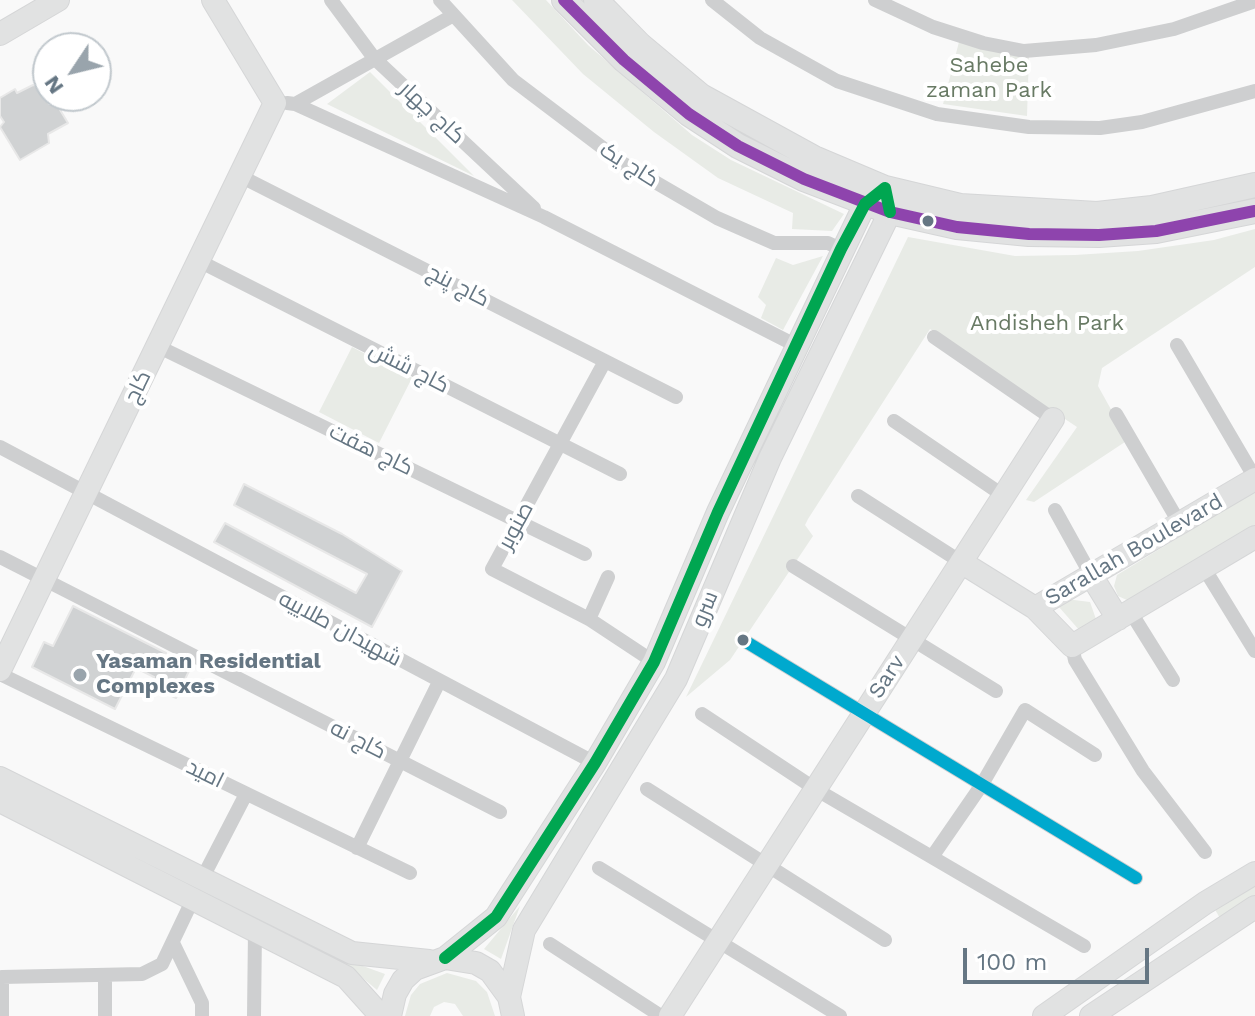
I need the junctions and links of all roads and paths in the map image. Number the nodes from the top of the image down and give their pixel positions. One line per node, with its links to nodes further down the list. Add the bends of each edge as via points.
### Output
1 (58, 0): 11 (main road)
2 (213, 0): 14 (main road)
3 (331, 0): 12 (street, کاج چهار)
4 (440, 0): 10 (street, کاج یک)
5 (564, 0): 18 (main road, via 689,114 738,146)
6 (596, 0): 17 (main road, via 701,96)
7 (712, 0): 13 (street, via 760,38 837,81 937,114 1029,127 1100,128 1166,117)
8 (875, 0): 9 (street, via 933,27 1024,51 1096,45 1174,29)
9 (1255, 1)
10 (452, 16): 12 (street); 21 (street, کاج یک, via 513,80 624,164 717,218 774,243 828,243)
11 (2, 28)
12 (374, 58): 14 (street); 20 (street, کاج چهار)
13 (1255, 91)
14 (285, 104): 15 (main road, کاج); 20 (street)
15 (240, 176): 22 (main road, کاج); 27 (street, کاج پنج)
16 (1255, 185): 17 (main road, via 1152,208 1097,214)
17 (888, 200): 18 (main road); 19 (main road, via 957,227 1029,234 1156,231); 93 (main road, سرو, via 676,679 524,930)
18 (865, 204): 21 (main road)
19 (1255, 211)
20 (544, 217): 26 (street)
21 (841, 249): 26 (main road)
22 (199, 261): 25 (main road, کاج); 32 (street, کاج شش)
23 (934, 337): 30 (street)
24 (1177, 345): 35 (street)
25 (157, 346): 36 (main road, کاج); 40 (street, کاج هفت)
26 (797, 346): 58 (main road)
27 (605, 361): 28 (street, کاج پنج); 32 (street, صنوبر)
28 (676, 397)
29 (1116, 414): 41 (street)
30 (1053, 419): 38 (main road, Sarv)
31 (894, 421): 38 (street)
32 (559, 444): 34 (street, کاج شش); 40 (street, صنوبر)
33 (0, 447): 36 (street, شهیدان طلاییه)
34 (620, 474)
35 (1255, 479): 41 (main road, Sarallah Boulevard)
36 (87, 492): 50 (main road, کاج); 61 (street, شهیدان طلاییه)
37 (858, 496): 45 (street)
38 (1004, 496): 45 (main road, Sarv)
39 (1055, 510): 48 (street)
40 (519, 521): 43 (street, کاج هفت); 53 (street, صنوبر, via 492,569)
41 (1180, 524): 48 (main road, Sarallah Boulevard)
42 (1255, 537): 47 (main road)
43 (585, 554)
44 (0, 557): 50 (street, کاج نه)
45 (961, 562): 51 (main road); 55 (main road, Sarv)
46 (793, 566): 55 (street)
47 (1204, 568): 52 (main road); 57 (street)
48 (1091, 575): 51 (main road, Sarallah Boulevard); 52 (main road)
49 (608, 577): 53 (street)
50 (45, 579): 59 (main road, کاج); 66 (street, کاج نه)
51 (1035, 608): 56 (main road, Sarallah Boulevard)
52 (1124, 615): 56 (main road); 60 (street)
53 (589, 619): 58 (street, صنوبر)
54 (743, 640): 64 (street)
55 (911, 640): 62 (street); 64 (main road, Sarv)
56 (1072, 646): 76 (street, via 1075,660 1143,771)
57 (1255, 651)
58 (654, 662): 67 (main road)
59 (0, 672): 72 (street, امید)
60 (1173, 680)
61 (439, 682): 66 (street); 67 (street, شهیدان طلاییه)
62 (996, 691)
63 (702, 714): 71 (street)
64 (863, 715): 69 (street); 71 (main road, Sarv)
65 (1095, 755): 69 (street, via 1025,710)
66 (401, 762): 74 (street, کاج نه); 75 (street)
67 (595, 763): 91 (main road, via 496,917)
68 (0, 778): 83 (main road)
69 (981, 786): 77 (street); 82 (street)
70 (647, 789): 78 (street)
71 (815, 789): 77 (street); 78 (main road, Sarv)
72 (246, 794): 75 (street, امید); 83 (street)
73 (0, 801): 83 (main road)
74 (500, 812)
75 (357, 848): 80 (street, امید)
76 (1205, 852)
77 (932, 857): 90 (street)
78 (767, 865): 86 (street); 87 (main road, Sarv)
79 (599, 868): 87 (street)
80 (410, 873)
81 (1255, 873): 103 (main road)
82 (1136, 878)
83 (198, 889): 85 (main road); 89 (street); 91 (main road, via 352,953)
84 (1255, 907): 104 (main road)
85 (255, 930): 97 (street); 98 (main road, via 346,977)
86 (885, 940)
87 (718, 941): 101 (main road, Sarv); 102 (street)
88 (550, 944): 100 (street)
89 (174, 945): 92 (street, via 162,964 142,974); 96 (street, via 202,1003)
90 (1084, 946)
91 (437, 959): 93 (main road, via 476,963 490,971); 99 (main road, via 403,980)
92 (105, 975): 94 (street, via 2,977); 95 (street)
93 (513, 1010)
94 (2, 1016)
95 (105, 1016)
96 (202, 1016)
97 (254, 1016)
98 (381, 1016)
99 (390, 1016)
100 (661, 1016)
101 (670, 1016)
102 (840, 1016)
103 (1044, 1016)
104 (1091, 1016)

